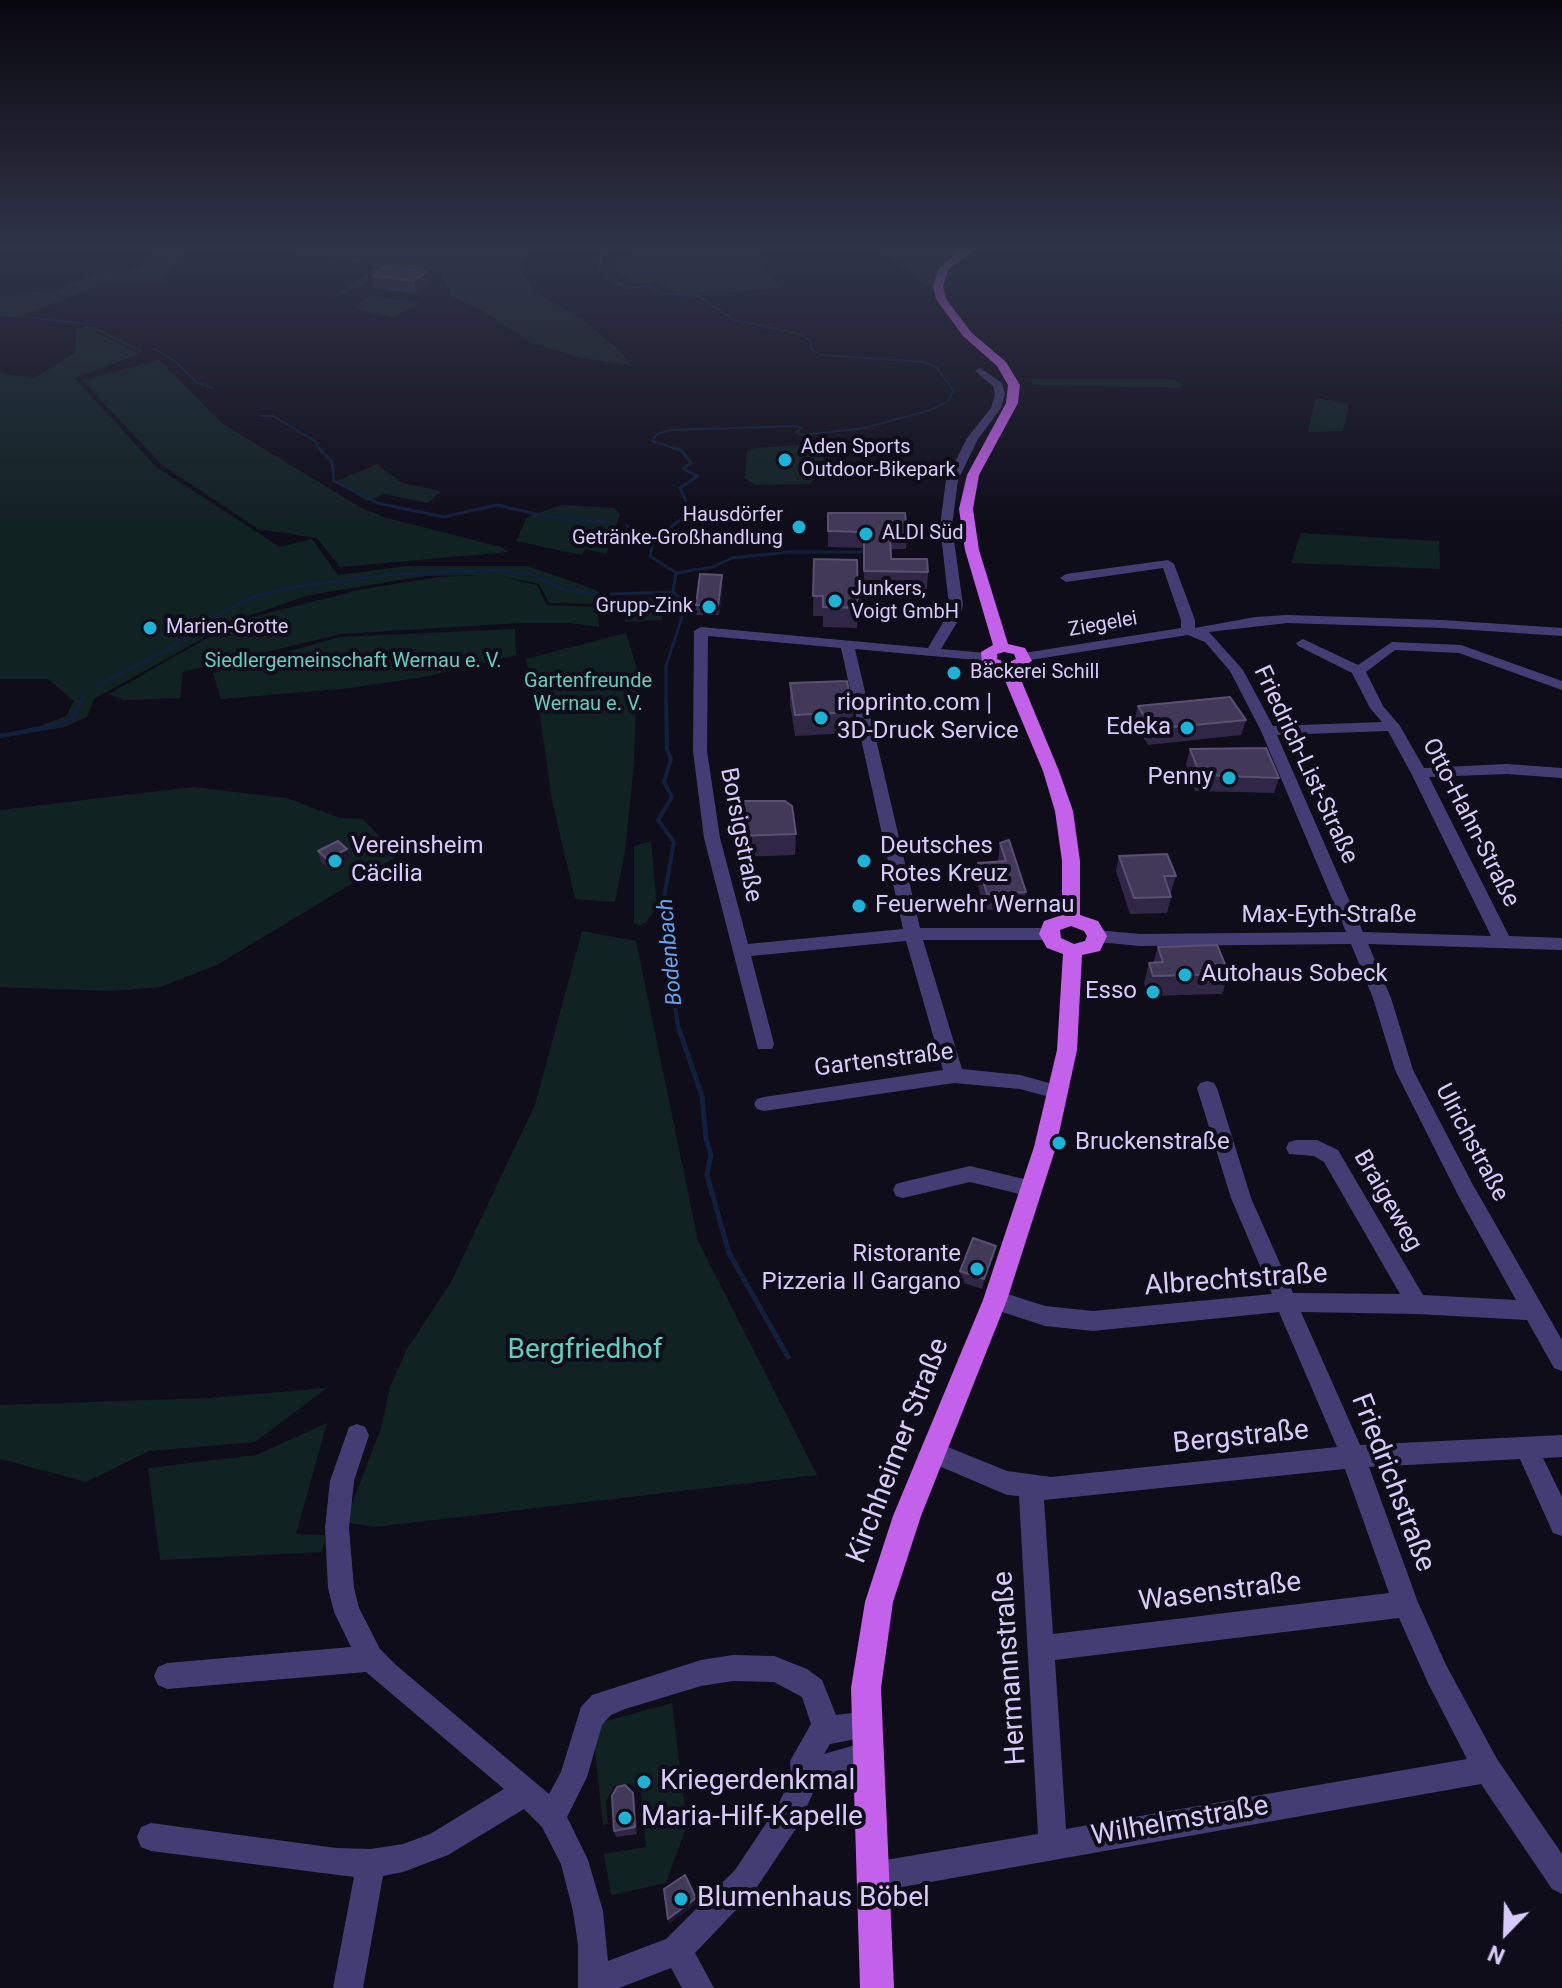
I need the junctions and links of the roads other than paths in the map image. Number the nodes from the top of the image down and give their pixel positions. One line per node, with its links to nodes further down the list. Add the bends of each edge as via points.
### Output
1 (979, 343): 8 (main road, via 1002,364 1014,385 1012,403 973,475 966,509 972,550)
2 (980, 371): 9 (street, via 998,385 1000,394 989,421 961,458 950,488 946,526 956,605)
3 (1066, 578): 4 (street, via 1168,564)
4 (1193, 632): 5 (street, Ziegelei, via 1287,619); 11 (street, Ziegelei); 16 (street, Friedrich-List-Straße, via 1210,639 1236,670)
5 (1562, 632)
6 (1303, 643): 13 (street)
7 (847, 644): 9 (street); 20 (street); 26 (street, Borsigstraße, via 701,631 704,779 722,885)
8 (1001, 647): 10 (main road); 11 (main road)
9 (932, 652): 10 (street)
10 (987, 657): 12 (main road)
11 (1024, 657): 12 (main road, via 1021,664)
12 (1008, 668): 19 (main road, via 1064,811)
13 (1358, 671): 14 (street, via 1392,646 1461,649); 15 (street, Otto-Hahn-Straße)
14 (1562, 686)
15 (1393, 726): 16 (street, Otto-Hahn-Straße); 17 (street, Otto-Hahn-Straße)
16 (1268, 731): 23 (street, Friedrich-List-Straße)
17 (1419, 773): 18 (street, via 1507,769); 24 (street, Otto-Hahn-Straße)
18 (1559, 776)
19 (1071, 919): 21 (main road, via 1055,922); 22 (main road, via 1085,922)
20 (913, 934): 21 (street); 26 (street); 29 (street)
21 (1049, 934): 27 (main road, via 1054,943)
22 (1097, 936): 23 (street, Max-Eyth-Straße); 27 (main road, via 1093,946)
23 (1357, 938): 24 (street, Max-Eyth-Straße); 39 (street, Ulrichstraße, via 1404,1070)
24 (1503, 942): 25 (street, Max-Eyth-Straße)
25 (1562, 944)
26 (742, 951): 28 (street, Borsigstraße)
27 (1073, 951): 31 (main road, Kirchheimer Straße, via 1067,1050)
28 (765, 1044)
29 (954, 1076): 31 (street, Gartenstraße, via 1020,1082); 32 (street, Gartenstraße)
30 (1207, 1088): 37 (street, Friedrichstraße, via 1241,1198)
31 (1057, 1092): 34 (main road, Kirchheimer Straße)
32 (764, 1104)
33 (1296, 1148): 38 (street, Braigeweg, via 1317,1148 1331,1156)
34 (1032, 1189): 35 (street, via 970,1174); 36 (main road, Kirchheimer Straße)
35 (903, 1190)
36 (995, 1300): 37 (street, Albrechtstraße, via 1045,1316 1093,1321); 44 (main road, Kirchheimer Straße)
37 (1288, 1302): 38 (street, Albrechtstraße); 45 (street, Friedrichstraße)
38 (1417, 1304): 39 (street, Albrechtstraße)
39 (1533, 1311): 40 (street, Ulrichstraße)
40 (1562, 1361)
41 (357, 1435): 50 (street, via 342,1481 338,1557 347,1612)
42 (1562, 1446): 43 (street, Bergstraße)
43 (1526, 1447): 45 (street, Bergstraße); 47 (street)
44 (933, 1452): 46 (street, Bergstraße); 52 (main road, Kirchheimer Straße, via 879,1602 866,1688)
45 (1353, 1457): 46 (street, Bergstraße); 48 (street, Friedrichstraße)
46 (1031, 1488): 49 (street, Hermannstraße)
47 (1562, 1524)
48 (1406, 1604): 49 (street, Wasenstraße); 55 (street, Friedrichstraße)
49 (1043, 1648): 60 (street, Hermannstraße)
50 (371, 1658): 51 (street); 57 (street)
51 (167, 1676)
52 (868, 1725): 53 (street); 54 (main road, Kirchheimer Straße)
53 (830, 1730): 56 (street, via 811,1745 804,1761); 58 (street, via 813,1689 774,1669 701,1673 625,1696 602,1705 591,1717 573,1777)
54 (869, 1755): 56 (street, via 828,1766); 62 (main road, Kirchheimer Straße)
55 (1487, 1769): 60 (street, Wilhelmstraße); 63 (street, Friedrichstraße)
56 (805, 1779): 64 (street, via 745,1880)
57 (526, 1790): 58 (street); 61 (street, via 438,1845)
58 (552, 1817): 65 (street, via 581,1882 593,1945)
59 (151, 1837): 61 (street)
60 (1053, 1844): 62 (street, Wilhelmstraße)
61 (371, 1863): 66 (street)
62 (874, 1877): 68 (main road, Kirchheimer Straße)
63 (1562, 1879)
64 (677, 1950): 65 (street); 67 (street)
65 (593, 1984)
66 (348, 1988)
67 (699, 1988)
68 (877, 1988)

